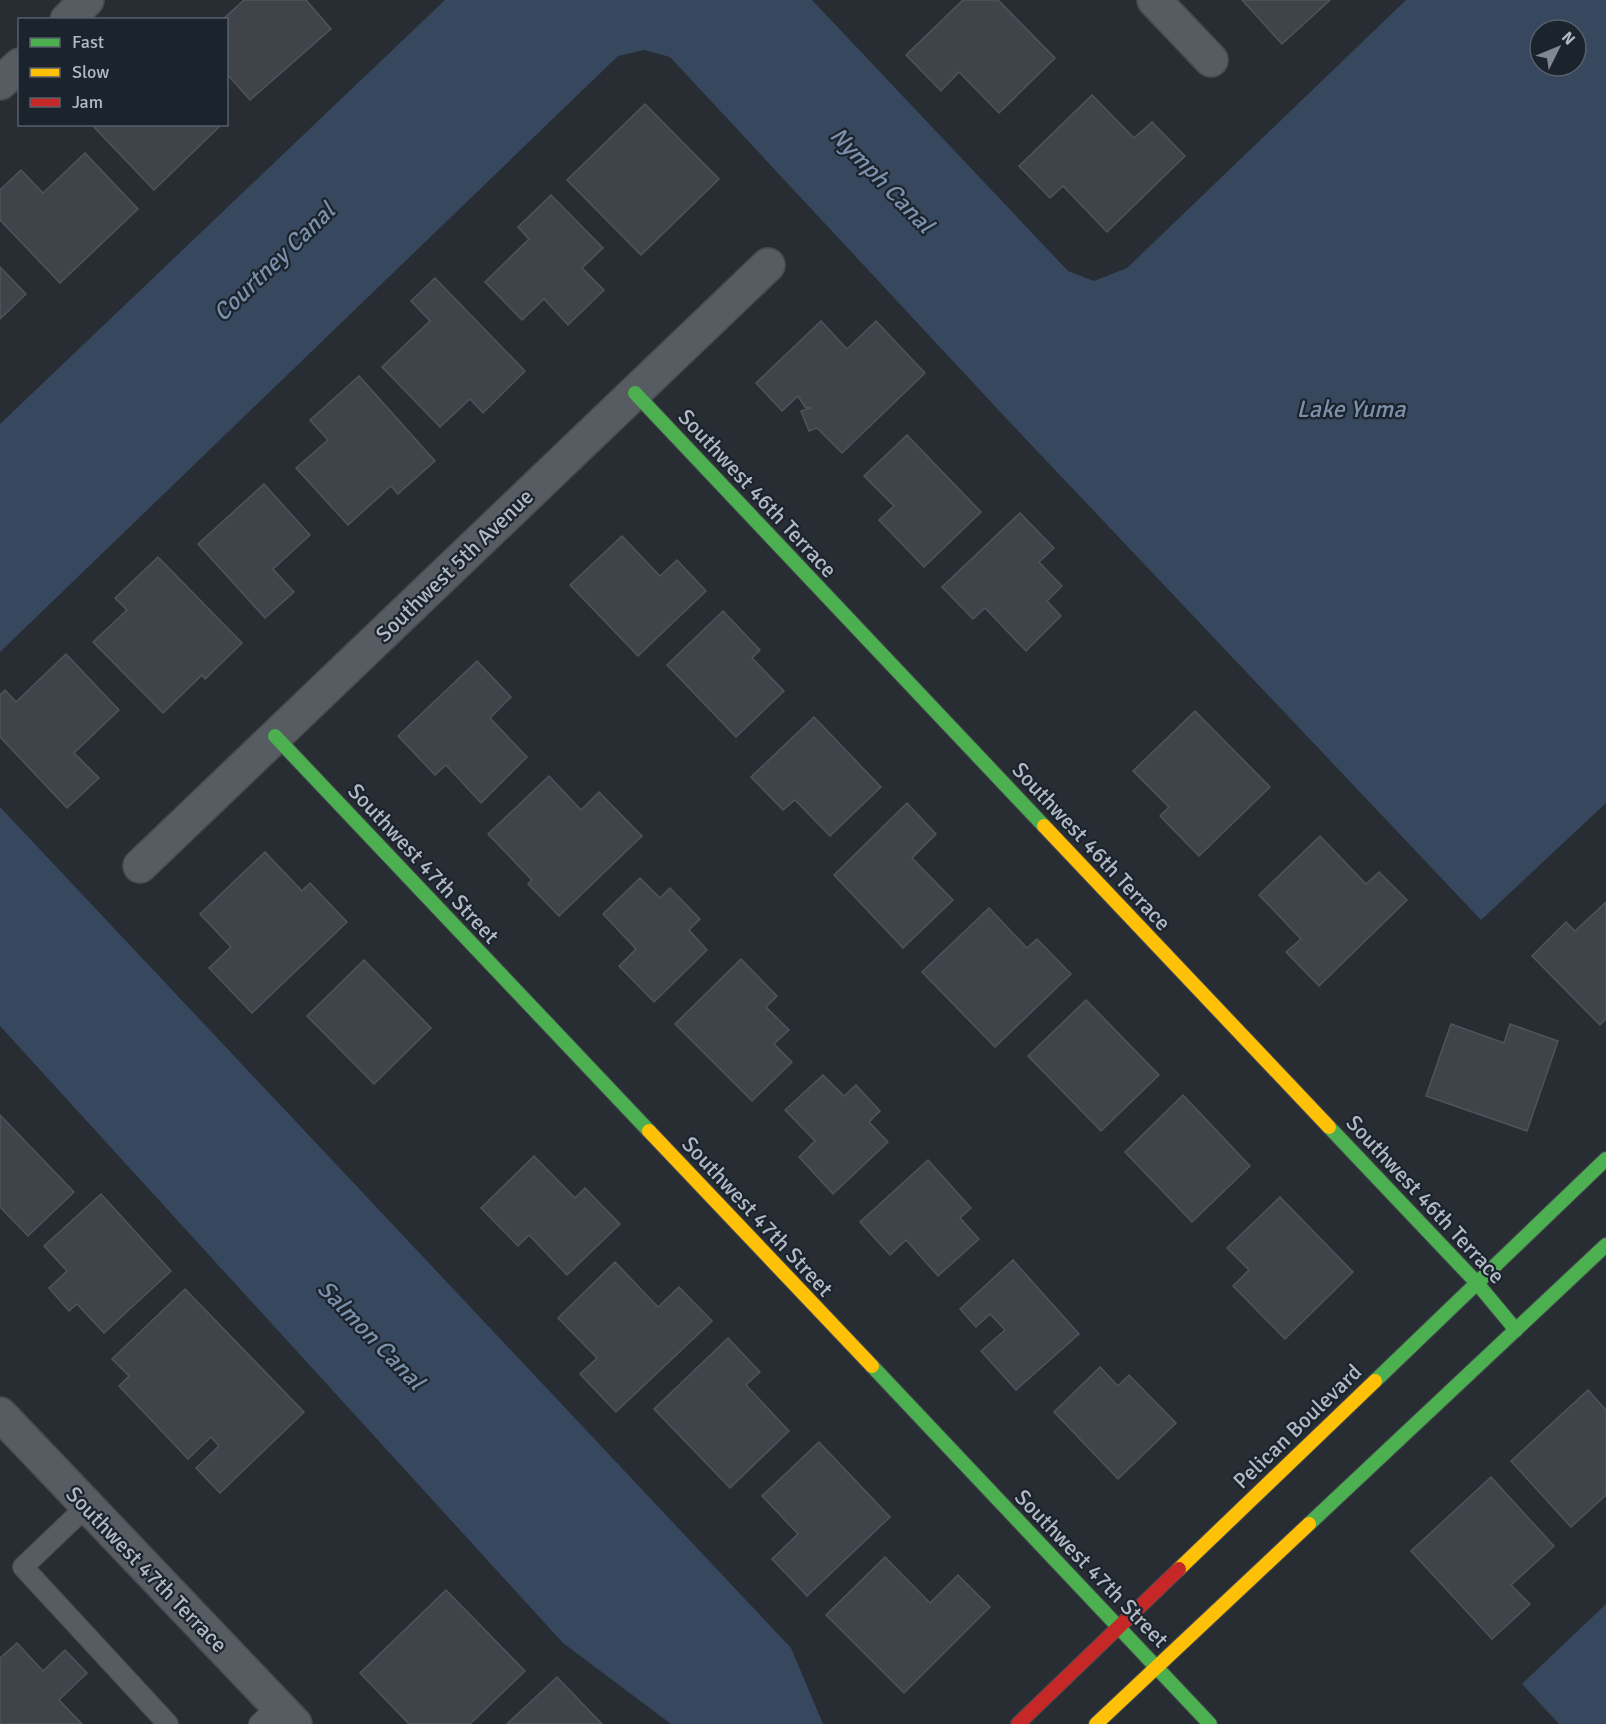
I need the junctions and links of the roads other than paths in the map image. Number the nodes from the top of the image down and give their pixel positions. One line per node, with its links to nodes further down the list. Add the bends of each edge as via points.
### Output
1 (87, 0): 3 (street)
2 (1154, 0): 4 (street)
3 (69, 18)
4 (1210, 60)
5 (18, 67): 6 (street)
6 (0, 83)
7 (768, 265): 8 (street, Southwest 5th Avenue)
8 (635, 393): 9 (street, Southwest 5th Avenue); 13 (street, Southwest 46th Terrace)
9 (275, 736): 10 (street, Southwest 5th Avenue); 17 (street, Southwest 47th Street)
10 (140, 866)
11 (1606, 1159): 13 (street, Pelican Boulevard)
12 (1606, 1245): 14 (street)
13 (1476, 1282): 14 (street, Southwest 46th Terrace); 17 (street, Pelican Boulevard)
14 (1516, 1330): 18 (street)
15 (0, 1414): 16 (street, Southwest 47th Terrace)
16 (87, 1506): 19 (street, Southwest 47th Terrace); 20 (lane, via 23,1567)
17 (1119, 1628): 18 (street, Southwest 47th Street); 21 (street, Pelican Boulevard)
18 (1158, 1666): 22 (street); 23 (street, Southwest 47th Street)
19 (278, 1718)
20 (168, 1724)
21 (1018, 1724)
22 (1096, 1724)
23 (1210, 1724)

